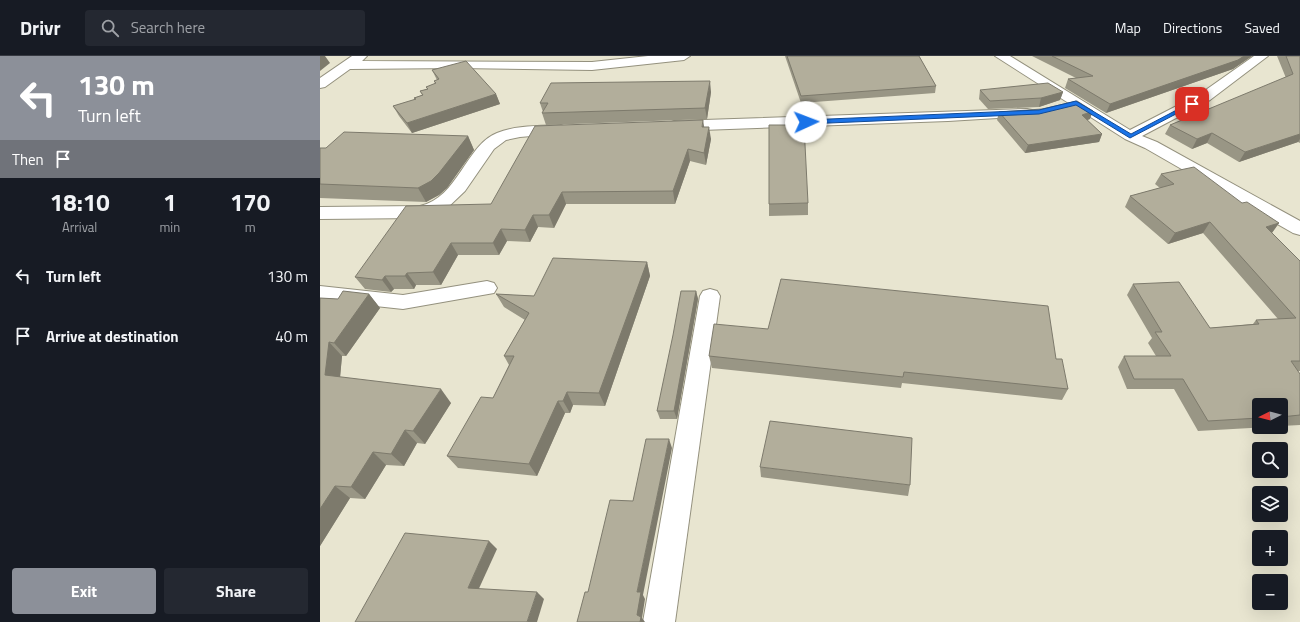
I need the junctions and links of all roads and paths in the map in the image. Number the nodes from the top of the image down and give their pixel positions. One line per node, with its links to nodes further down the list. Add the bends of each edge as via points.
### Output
1 (360, 56): 5 (street)
2 (684, 56): 5 (street, via 592,66)
3 (1001, 56): 7 (street)
4 (1262, 56): 10 (street, via 1205,97)
5 (347, 65): 6 (street)
6 (320, 84)
7 (1076, 103): 8 (street, via 1047,110 948,117); 10 (street)
8 (655, 127)
9 (576, 129): 11 (street, via 531,131 500,137 488,146 459,186 436,208 420,212)
10 (1130, 136): 12 (street)
11 (320, 213)
12 (1300, 229)
13 (487, 288): 14 (street, via 403,302)
14 (320, 293)
15 (710, 296): 16 (street)
16 (659, 622)

